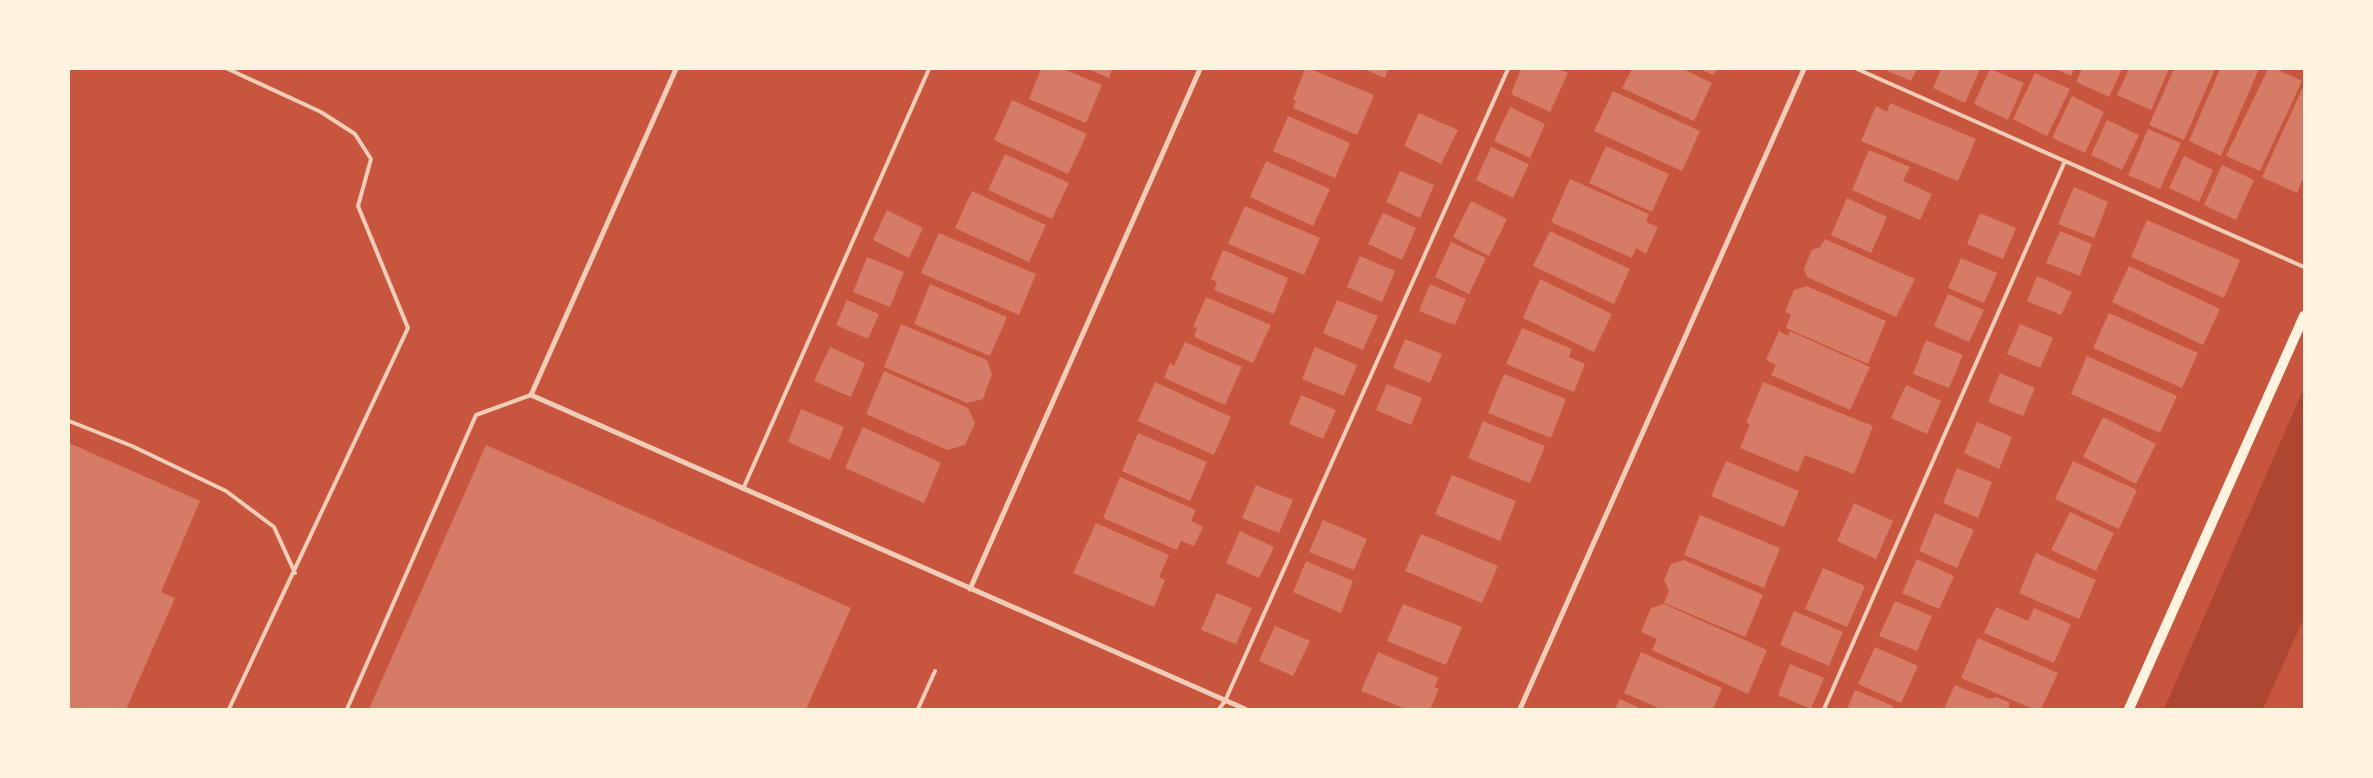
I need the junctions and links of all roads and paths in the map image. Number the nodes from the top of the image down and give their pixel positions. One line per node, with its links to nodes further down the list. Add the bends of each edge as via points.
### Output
1 (228, 69): 14 (lane, via 321,112 355,134 370,159 358,206 408,328)
2 (676, 69): 11 (street)
3 (929, 69): 13 (lane)
4 (1200, 69): 15 (street)
5 (1508, 69): 17 (lane)
6 (1804, 69): 23 (street)
7 (1857, 69): 8 (lane)
8 (2065, 161): 9 (lane); 24 (lane)
9 (2304, 267)
10 (2304, 316): 25 (main road)
11 (531, 395): 13 (street); 19 (lane, via 476,414)
12 (69, 421): 14 (lane, via 132,446 226,491 274,527)
13 (743, 489): 15 (street)
14 (295, 573): 18 (lane)
15 (970, 589): 17 (street)
16 (935, 671): 20 (lane)
17 (1226, 701): 21 (lane); 22 (street)
18 (229, 709)
19 (348, 709)
20 (918, 709)
21 (1219, 709)
22 (1245, 709)
23 (1520, 709)
24 (1824, 709)
25 (2129, 709)

